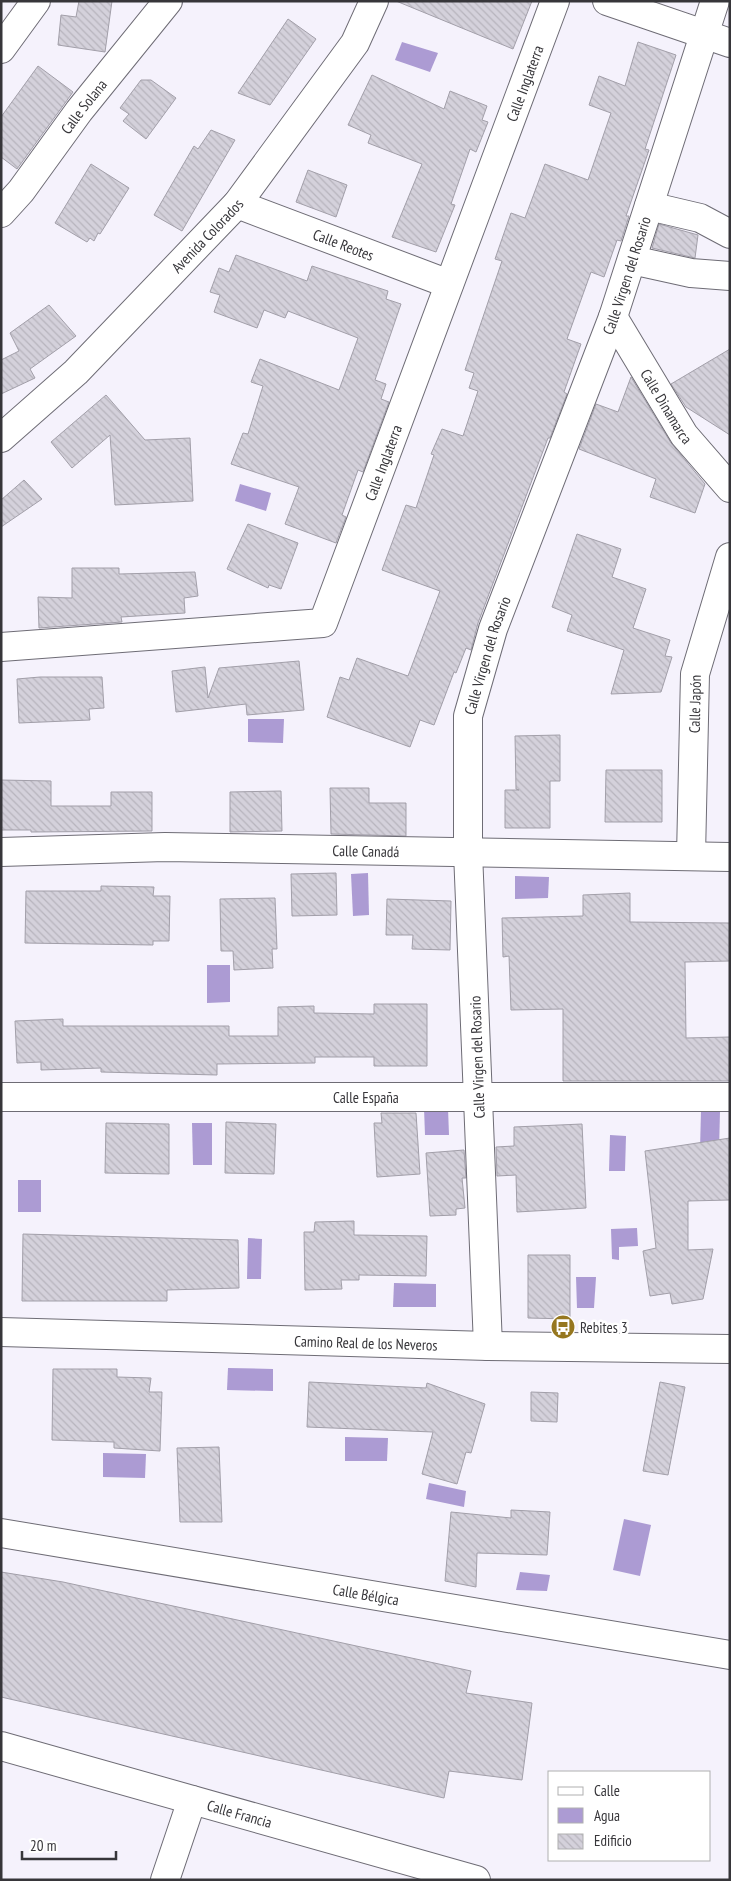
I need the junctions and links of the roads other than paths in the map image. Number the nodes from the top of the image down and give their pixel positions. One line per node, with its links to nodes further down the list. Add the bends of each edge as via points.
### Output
1 (36, 1): 9 (street)
2 (168, 1): 12 (street, Calle Solana, via 79,111 21,192)
3 (374, 1): 10 (street, Avenida Colorados, via 355,43)
4 (555, 1): 16 (street, Calle Inglaterra)
5 (607, 1): 7 (street)
6 (715, 1): 7 (street, Calle Virgen del Rosario)
7 (704, 35): 8 (street); 11 (street, Calle Virgen del Rosario)
8 (730, 43)
9 (1, 49)
10 (238, 204): 16 (street, Calle Reotes); 18 (street, Avenida Colorados, via 76,372)
11 (650, 206): 13 (street, via 700,218); 14 (street, Calle Virgen del Rosario)
12 (1, 213)
13 (730, 234)
14 (632, 260): 15 (street, via 691,273); 17 (street, Calle Virgen del Rosario)
15 (730, 276)
16 (449, 284): 21 (street, Calle Inglaterra, via 323,623)
17 (613, 317): 19 (street, Calle Dinamarca, via 684,435); 23 (street, Calle Virgen del Rosario, via 493,628 468,716)
18 (1, 438)
19 (730, 488)
20 (730, 557): 24 (street, Calle Japón, via 695,674)
21 (1, 647)
22 (1, 852): 23 (street, Calle Canadá, via 164,847)
23 (468, 852): 24 (street, Calle Canadá); 28 (street, Calle Virgen del Rosario)
24 (691, 856): 25 (street, Calle Canadá)
25 (730, 857)
26 (1, 1097): 28 (street, Calle España)
27 (730, 1097): 28 (street, Calle España)
28 (479, 1098): 30 (street, Calle Virgen del Rosario)
29 (1, 1332): 30 (street, Camino Real de los Neveros)
30 (488, 1346): 31 (street, Camino Real de los Neveros)
31 (730, 1349)
32 (1, 1533): 33 (street, Calle Bélgica)
33 (730, 1655)
34 (1, 1746): 35 (street, Calle Francia)
35 (192, 1800): 36 (street); 37 (street, Calle Francia)
36 (164, 1880)
37 (476, 1880)

